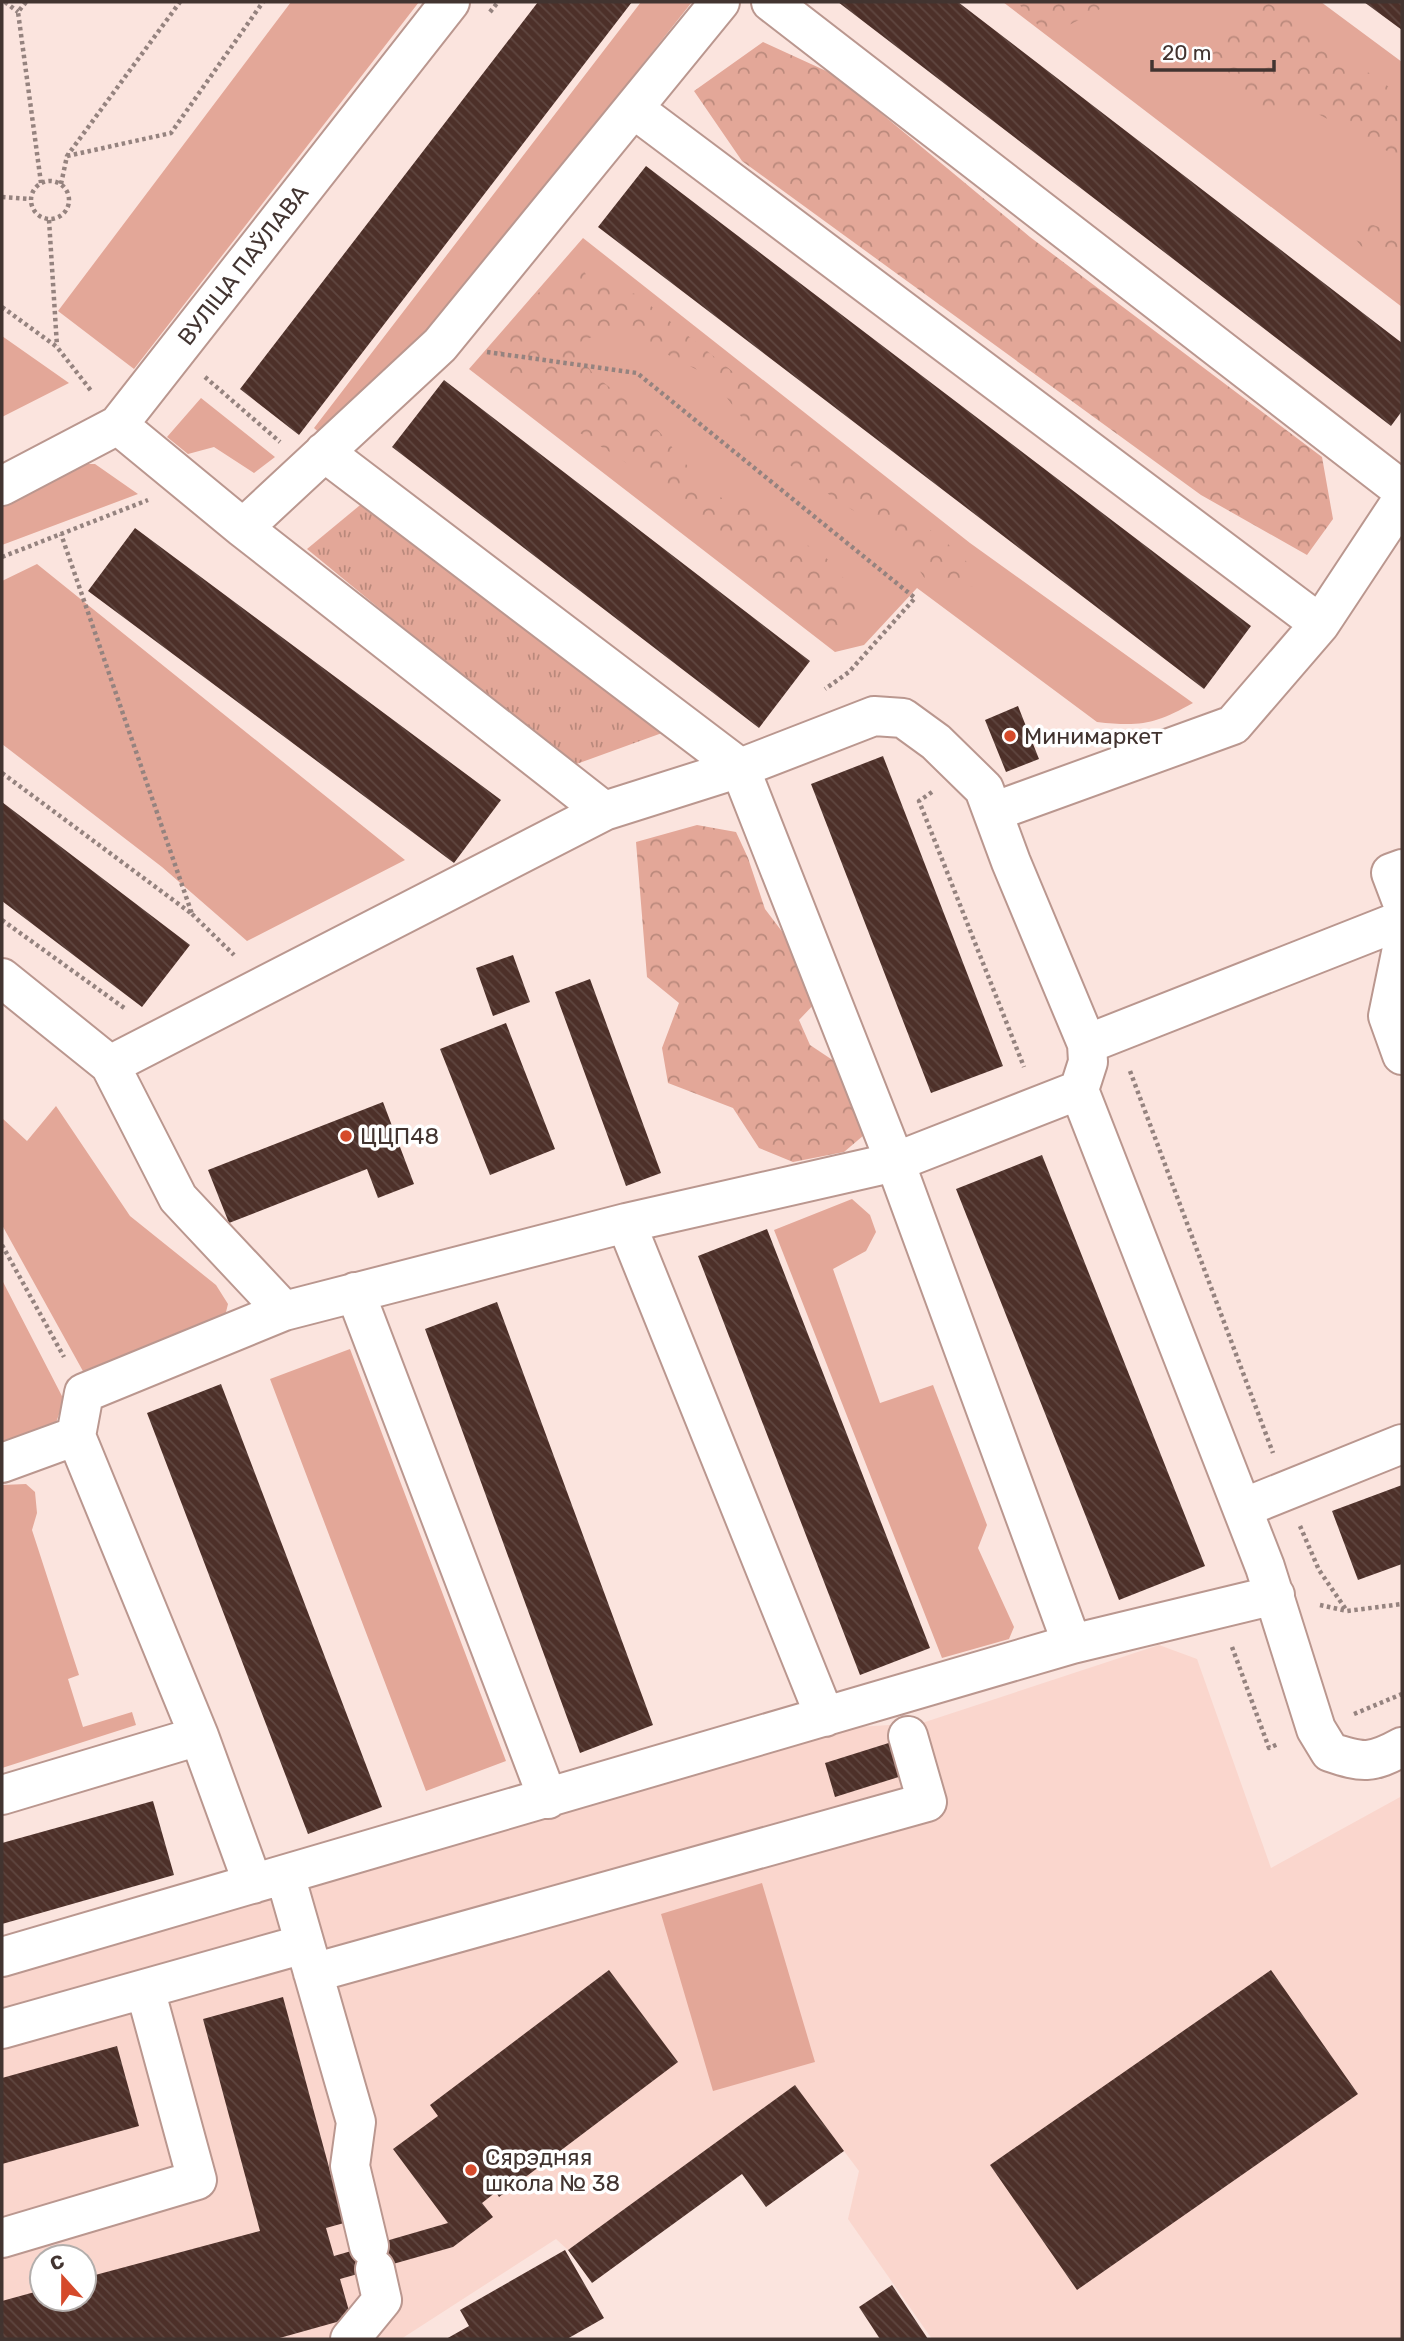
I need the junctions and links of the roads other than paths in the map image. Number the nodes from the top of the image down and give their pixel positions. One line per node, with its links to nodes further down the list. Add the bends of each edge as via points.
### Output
1 (450, 2): 5 (street, ВУЛІЦА ПАЎЛАВА)
2 (720, 2): 4 (street)
3 (771, 2): 8 (street)
4 (634, 109): 6 (street, via 440,345); 11 (street)
5 (118, 425): 7 (street, ВУЛІЦА ПАЎЛАВА); 10 (street)
6 (316, 459): 10 (street); 12 (street)
7 (2, 486)
8 (1402, 490)
9 (1402, 499): 11 (street)
10 (243, 528): 13 (street)
11 (1320, 624): 14 (street, via 1233,724)
12 (740, 768): 13 (street); 14 (street, via 873,716 903,718 936,741 984,789); 24 (street)
13 (604, 811): 22 (street)
14 (993, 811): 20 (street)
15 (1402, 869): 16 (street, via 1391,873)
16 (1402, 902)
17 (1402, 920): 20 (street)
18 (1402, 948): 21 (street, via 1388,1016)
19 (2, 978): 22 (street)
20 (1087, 1044): 23 (street, via 1088,1062)
21 (1402, 1055)
22 (110, 1065): 27 (street, via 178,1198)
23 (1079, 1090): 24 (street); 31 (street)
24 (895, 1162): 25 (street); 33 (street)
25 (626, 1223): 26 (street); 34 (street)
26 (355, 1292): 27 (street); 39 (street)
27 (284, 1311): 28 (street, via 84,1393)
28 (76, 1436): 30 (street); 35 (street)
29 (1402, 1444): 31 (street)
30 (2, 1464)
31 (1242, 1508): 32 (street)
32 (1275, 1595): 33 (street); 37 (street, via 1316,1729 1330,1752 1355,1760 1378,1760)
33 (1072, 1644): 34 (street)
34 (825, 1717): 39 (street)
35 (199, 1736): 38 (street); 40 (street)
36 (908, 1736): 42 (street, via 928,1802)
37 (1402, 1747)
38 (2, 1795)
39 (548, 1799): 40 (street)
40 (269, 1879): 41 (street); 42 (street)
41 (2, 1957)
42 (309, 1958): 43 (street); 46 (street, via 356,2122 350,2166 382,2300)
43 (145, 1989): 44 (street); 45 (street, via 197,2180)
44 (2, 2029)
45 (2, 2238)
46 (350, 2339)

